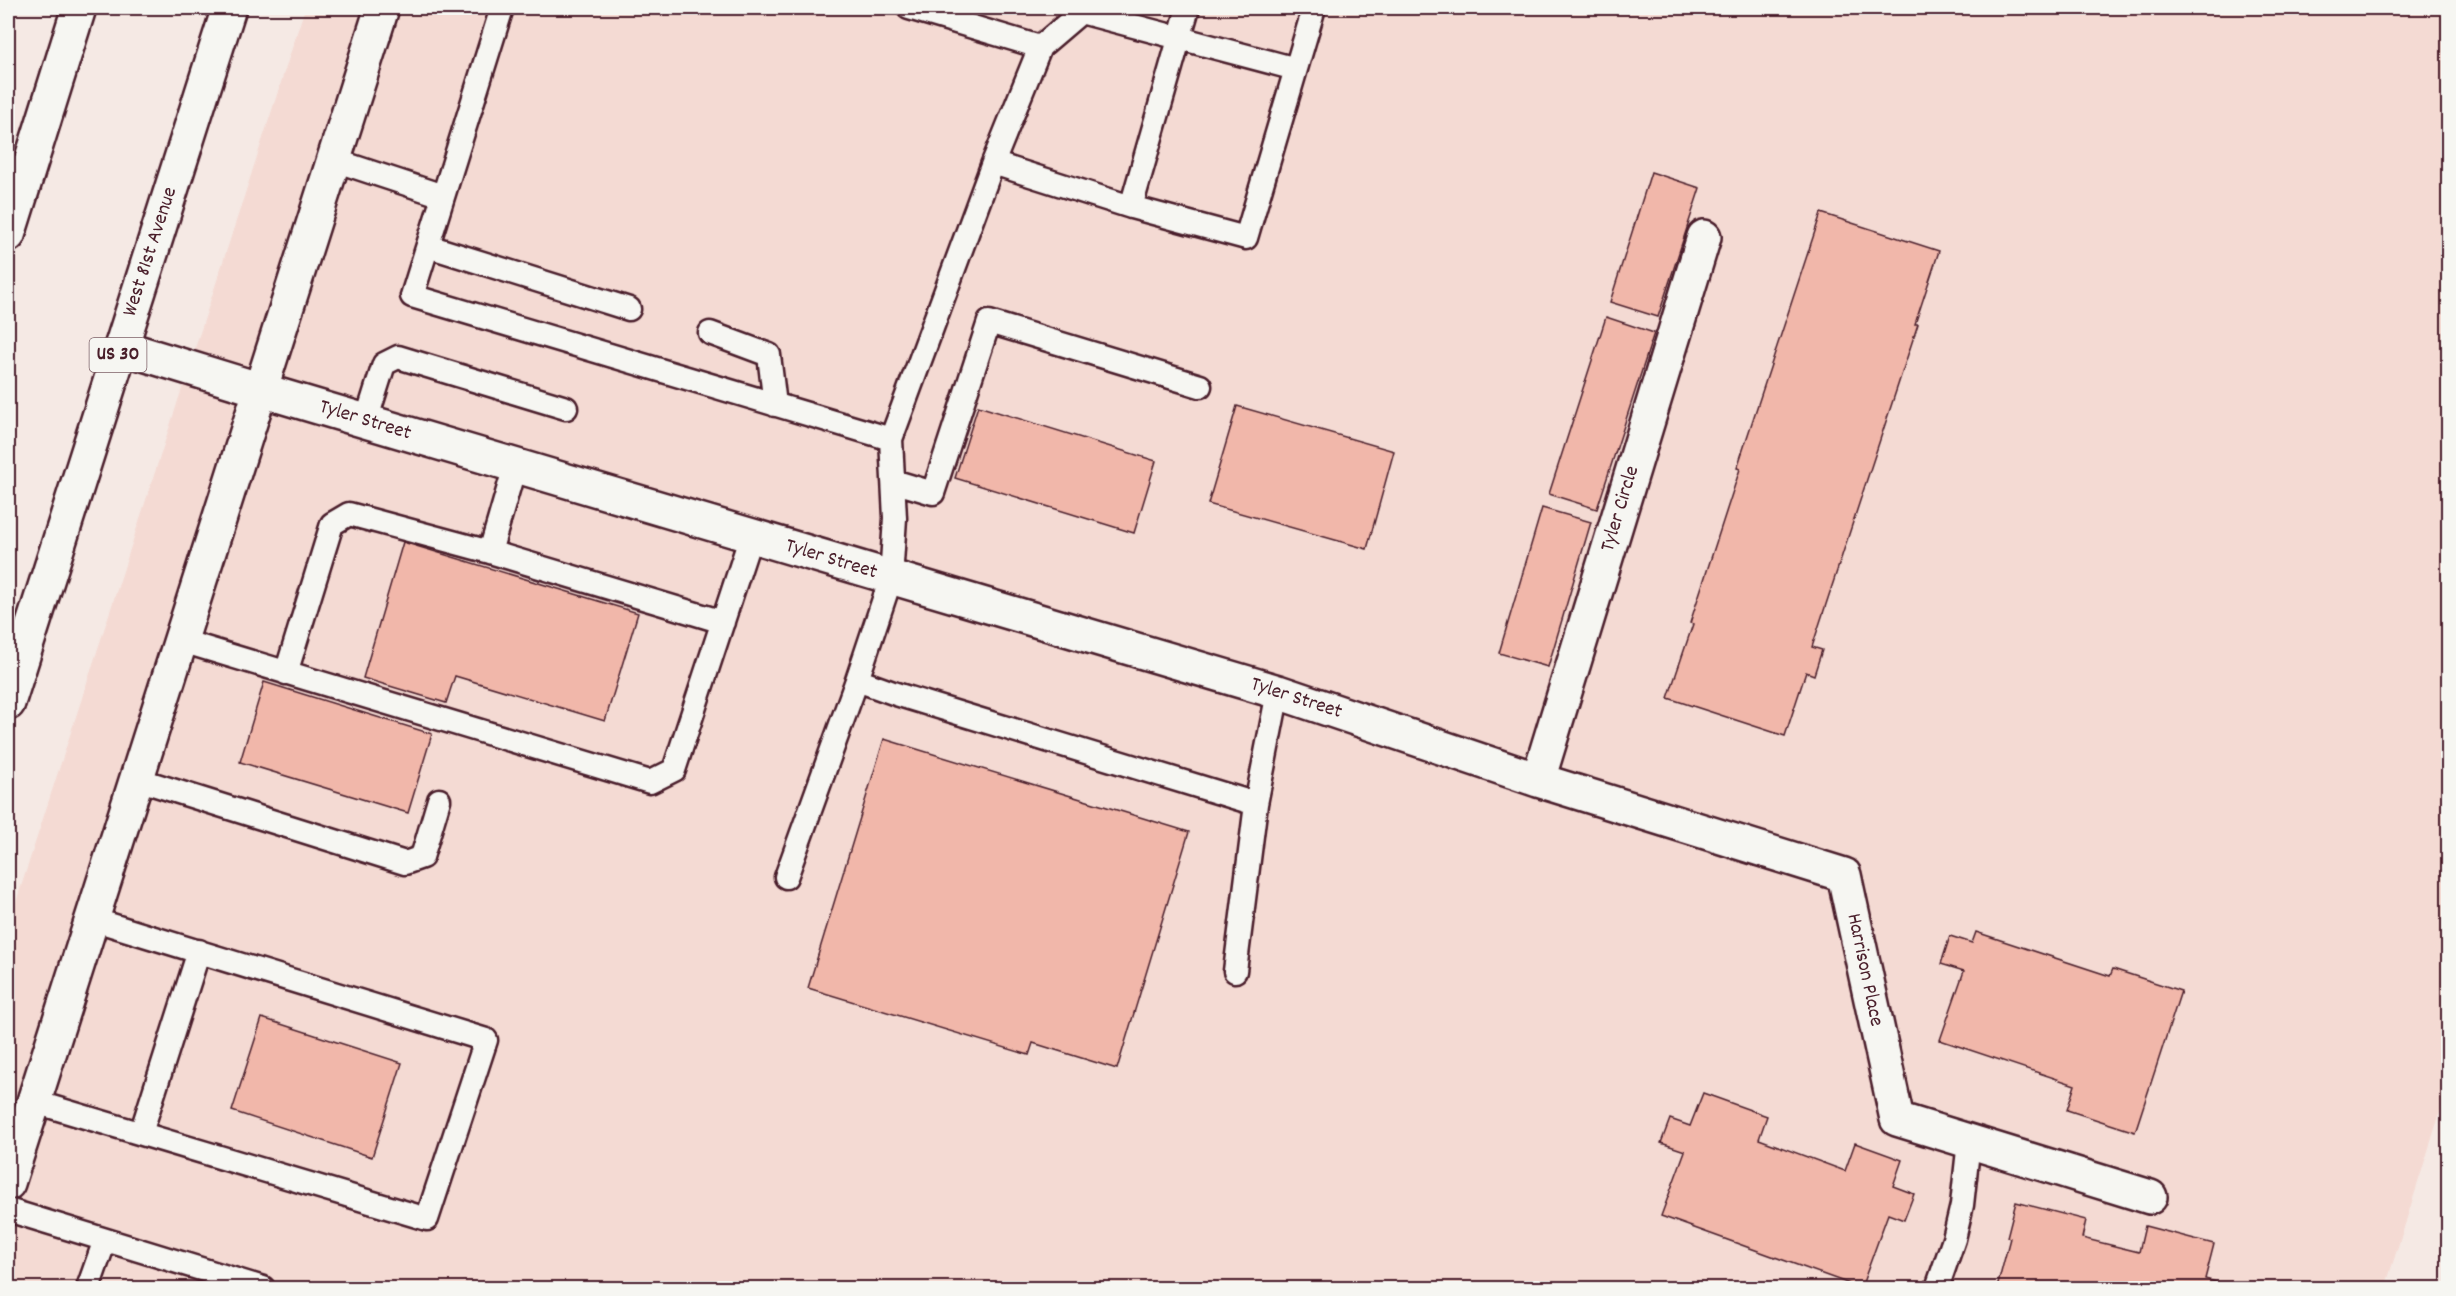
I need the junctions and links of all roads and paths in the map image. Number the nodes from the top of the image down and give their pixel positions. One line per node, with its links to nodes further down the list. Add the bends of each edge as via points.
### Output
1 (79, 8): 16 (street)
2 (229, 8): 21 (street, West 81st Avenue / US 30)
3 (382, 8): 12 (street)
4 (502, 8): 14 (lane)
5 (909, 8): 10 (lane)
6 (1188, 8): 9 (lane)
7 (1314, 8): 11 (lane)
8 (1081, 10): 9 (lane); 10 (lane)
9 (1179, 38): 11 (lane); 15 (lane)
10 (1040, 46): 13 (lane)
11 (1296, 69): 15 (lane, via 1246,238)
12 (334, 160): 14 (lane); 23 (street)
13 (993, 163): 15 (lane); 27 (lane)
14 (443, 196): 18 (lane)
15 (1131, 207)
16 (8, 235)
17 (1704, 237): 40 (street, Tyler Circle)
18 (428, 246): 19 (lane); 24 (lane, via 412,296)
19 (629, 309)
20 (710, 333): 24 (lane, via 769,355)
21 (121, 346): 23 (street, Tyler Street); 38 (street, West 81st Avenue / US 30)
22 (1200, 387): 29 (lane, via 989,322 933,493)
23 (261, 390): 26 (street, Tyler Street); 34 (street)
24 (775, 405): 27 (lane)
25 (566, 408): 26 (lane, via 398,357 384,364)
26 (366, 421): 28 (street, Tyler Street)
27 (891, 440): 29 (lane)
28 (515, 466): 30 (street, Tyler Street); 31 (lane)
29 (893, 481): 32 (lane)
30 (751, 536): 32 (street, Tyler Street); 33 (lane)
31 (490, 552): 33 (lane); 35 (lane, via 349,513 332,524)
32 (891, 578): 36 (lane); 37 (street, Tyler Street)
33 (723, 622): 35 (lane, via 674,770 650,782)
34 (182, 641): 35 (lane); 39 (street)
35 (286, 673)
36 (857, 680): 42 (lane); 43 (lane)
37 (1278, 692): 40 (street, Tyler Street); 42 (lane)
38 (8, 703)
39 (137, 779): 41 (lane, via 405,862 422,857); 44 (street)
40 (1538, 780): 49 (street, Harrison Place, via 1844,875 1897,1119)
41 (439, 800)
42 (1256, 804): 46 (lane)
43 (786, 878)
44 (92, 919): 45 (lane); 47 (street)
45 (199, 951): 48 (lane); 48 (lane, via 486,1040 427,1219)
46 (1235, 971)
47 (34, 1102): 48 (lane); 50 (street)
48 (141, 1133)
49 (1969, 1141): 51 (street, Harrison Place); 56 (lane, via 1962,1205)
50 (8, 1183)
51 (2150, 1197)
52 (8, 1210): 53 (lane)
53 (105, 1240): 54 (lane); 55 (lane)
54 (88, 1288)
55 (263, 1288)
56 (1937, 1288)

